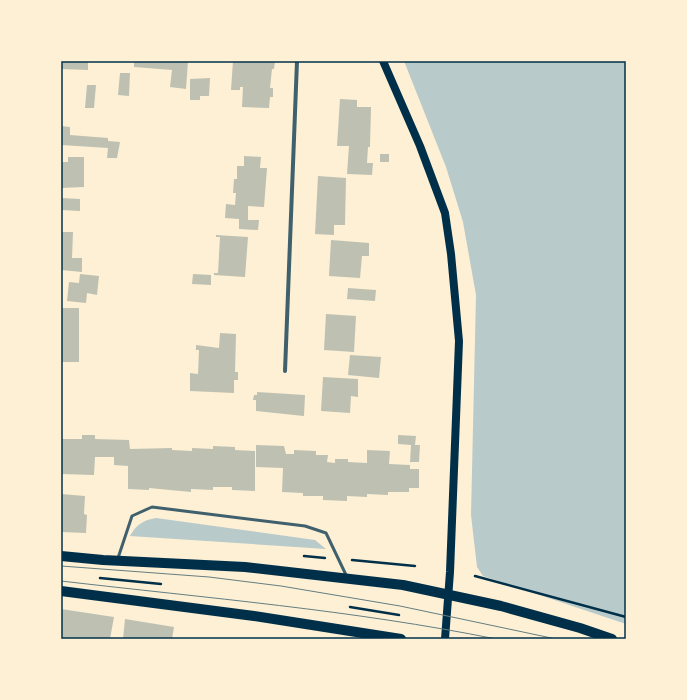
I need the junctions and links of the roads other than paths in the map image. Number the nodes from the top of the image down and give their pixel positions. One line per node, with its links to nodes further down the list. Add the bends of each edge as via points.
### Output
1 (297, 61): 3 (street)
2 (383, 61): 8 (main road, via 420,146 445,213 451,254 459,341)
3 (285, 371)
4 (61, 556): 5 (main road)
5 (117, 560): 6 (main road, via 245,567); 6 (lane, via 132,516 152,507 305,526 326,533)
6 (348, 578): 8 (main road, via 403,584)
7 (61, 591): 9 (main road, via 254,616)
8 (448, 594): 10 (main road); 11 (main road, via 580,628)
9 (401, 639)
10 (445, 639)
11 (612, 639)

